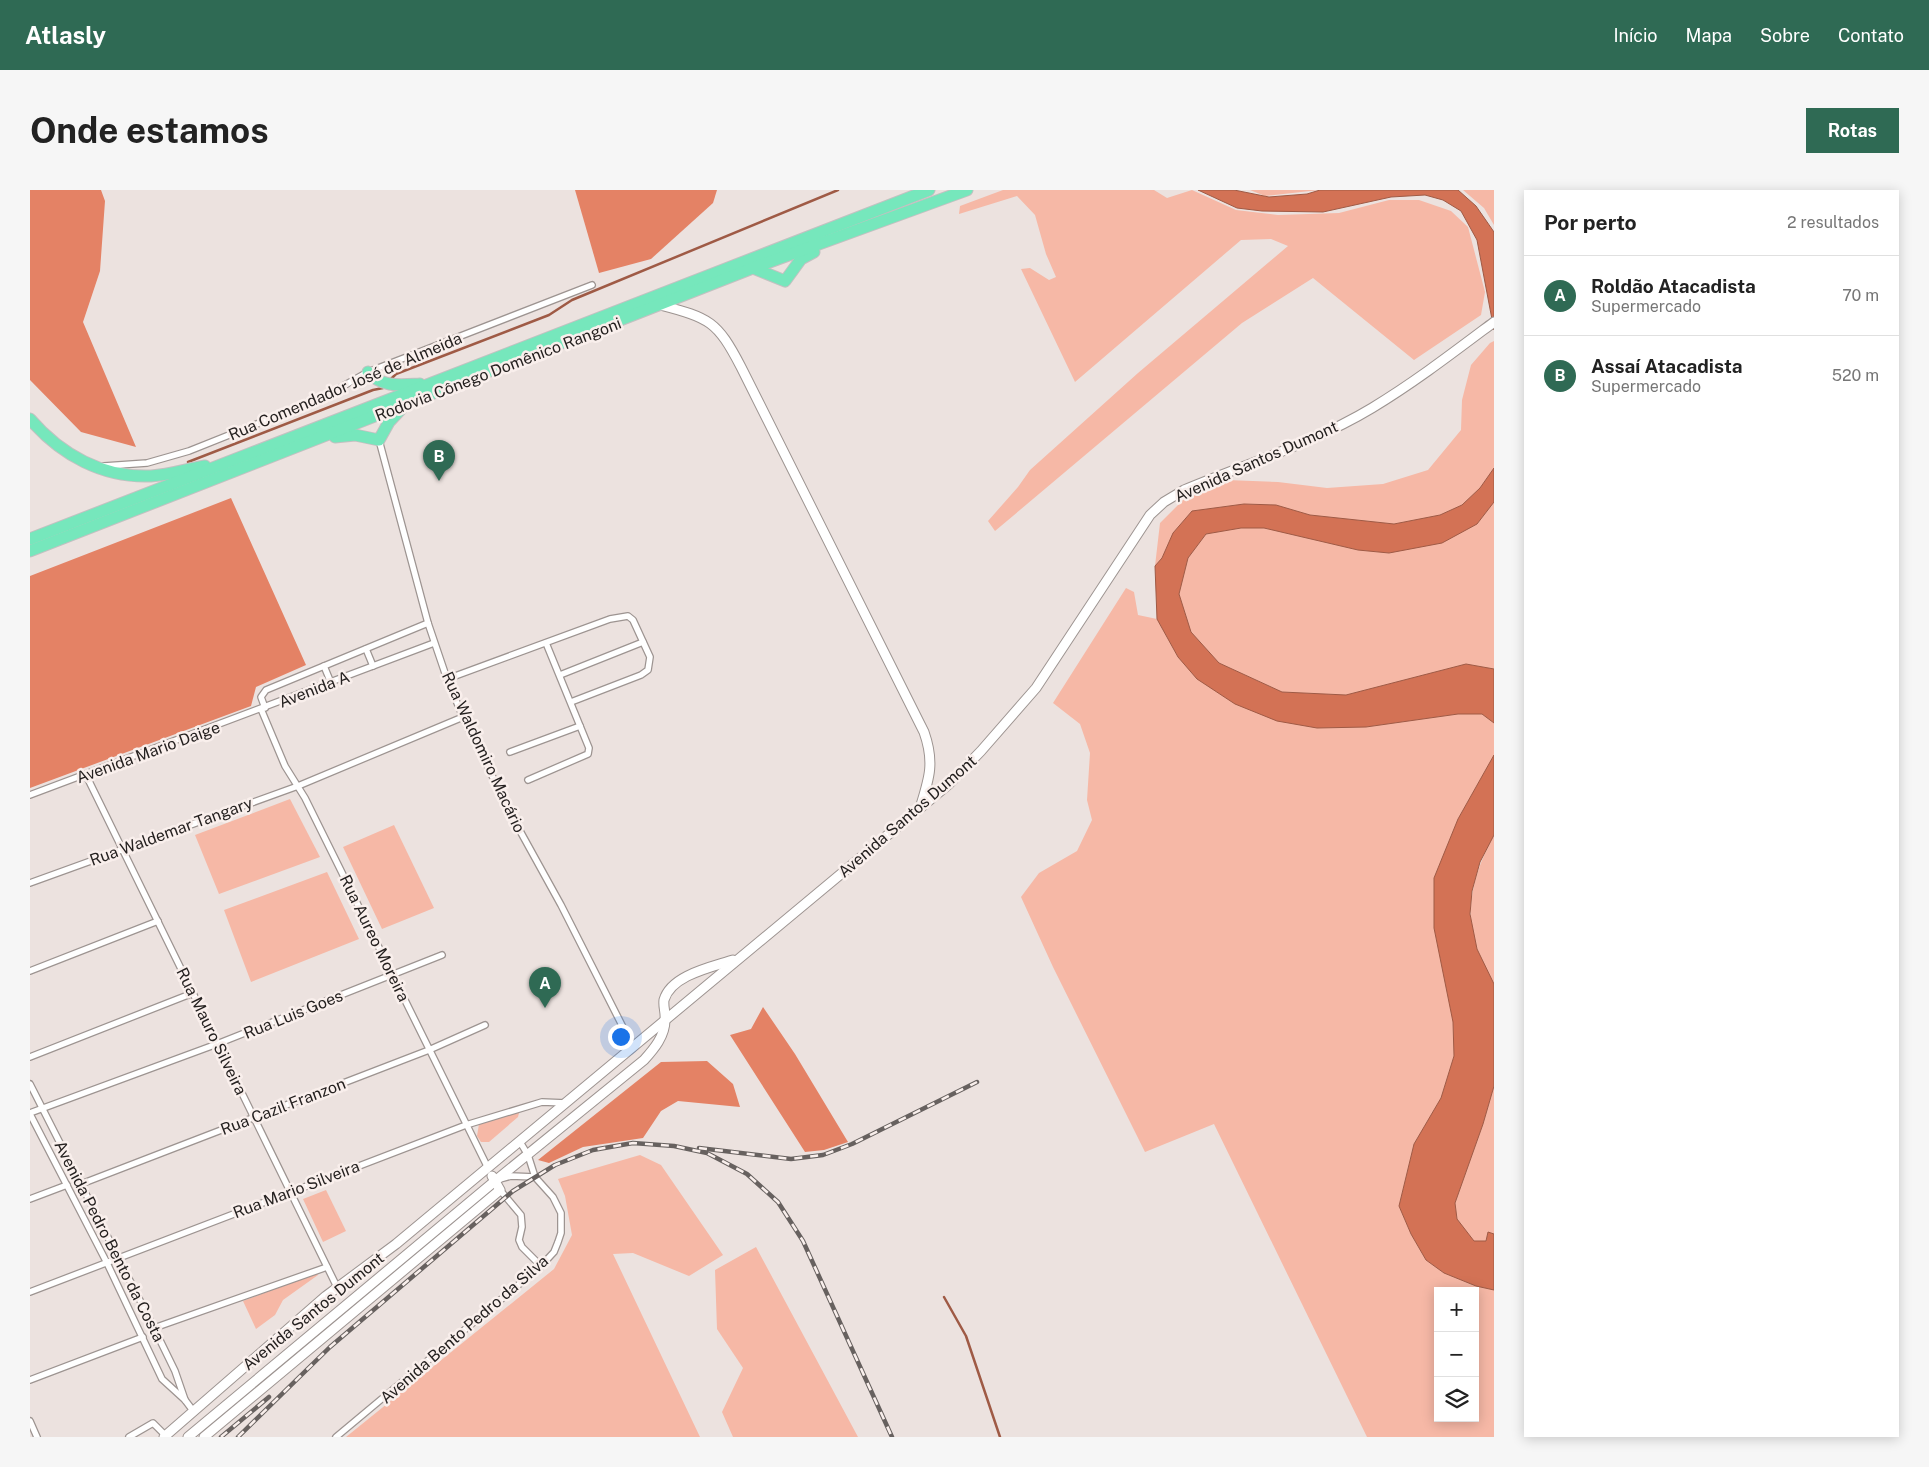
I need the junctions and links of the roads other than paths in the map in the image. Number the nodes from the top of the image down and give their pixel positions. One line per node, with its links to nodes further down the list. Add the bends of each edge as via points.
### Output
1 (929, 190): 9 (highway, Rodovia Cônego Domênico Rangoni)
2 (967, 190): 3 (highway, Rodovia Cônego Domênico Rangoni)
3 (873, 224): 4 (highway, Rodovia Cônego Domênico Rangoni); 4 (highway, via 866,231 801,259 785,281)
4 (754, 268): 6 (highway, Rodovia Cônego Domênico Rangoni)
5 (592, 285): 8 (street, Rua Comendador José de Almeida)
6 (660, 305): 10 (highway, Rodovia Cônego Domênico Rangoni); 37 (main road, via 699,315 714,324 741,367 924,732 930,752 930,774)
7 (1494, 322): 37 (main road, Avenida Santos Dumont, via 1372,408 1319,435 1184,490 1164,502 1141,529 1036,688 975,758)
8 (368, 372): 9 (highway, via 376,381 392,385); 15 (street, Rua Comendador José de Almeida, via 322,398 189,451 147,463)
9 (432, 383): 14 (highway, Rodovia Cônego Domênico Rangoni)
10 (405, 405): 12 (highway, Rodovia Cônego Domênico Rangoni); 13 (highway, via 389,422)
11 (30, 419): 15 (highway, via 63,451)
12 (319, 439): 13 (highway, via 355,435); 17 (highway, Rodovia Cônego Domênico Rangoni)
13 (379, 440): 18 (street, Rua Waldomiro Macário)
14 (231, 462): 15 (highway, via 151,476); 16 (highway, Rodovia Cônego Domênico Rangoni)
15 (94, 467)
16 (30, 540)
17 (30, 551)
18 (428, 623): 20 (street, Rua Waldomiro Macário); 22 (street, Avenida A)
19 (643, 642): 21 (street, via 628,616 610,619); 25 (street); 28 (street, via 650,657 648,670)
20 (434, 643): 24 (street, Avenida A); 26 (street, Rua Waldomiro Macário)
21 (546, 643): 25 (street); 26 (street)
22 (366, 649): 23 (street, Avenida A); 24 (street)
23 (324, 666): 27 (street); 29 (street, Avenida A, via 266,690 261,697)
24 (373, 666): 27 (street, Avenida A)
25 (560, 675): 28 (street)
26 (447, 679): 30 (street, Rua Waldomiro Macário)
27 (331, 683): 29 (street, Avenida A)
28 (571, 702): 31 (street)
29 (263, 709): 33 (street, Avenida Mario Daige); 35 (street, Rua Aureo Moreira, via 285,766)
30 (463, 717): 35 (street, Rua Waldemar Tangary); 49 (street, Rua Waldomiro Macário)
31 (580, 726): 32 (street); 34 (street, via 589,748 588,754)
32 (510, 752)
33 (86, 775): 36 (street, Avenida Mario Daige); 38 (street, Rua Mauro Silveira)
34 (528, 780)
35 (298, 786): 38 (street, Rua Waldemar Tangary); 44 (street, Rua Aureo Moreira)
36 (30, 795)
37 (920, 809): 42 (main road, Avenida Santos Dumont)
38 (121, 849): 39 (street, Rua Waldemar Tangary); 40 (street, Rua Mauro Silveira)
39 (30, 883)
40 (158, 921): 43 (street); 45 (street, Rua Mauro Silveira)
41 (442, 955): 44 (street, Rua Luis Goes)
42 (738, 959): 46 (main road, Avenida Santos Dumont); 46 (main road, via 694,974 671,989 664,1004)
43 (30, 971)
44 (393, 975): 48 (street, Rua Luis Goes); 50 (street, Rua Aureo Moreira)
45 (193, 994): 48 (street, Rua Mauro Silveira); 51 (street)
46 (666, 1020): 49 (main road, Avenida Santos Dumont); 59 (main road, Avenida Santos Dumont, via 658,1043 644,1060)
47 (485, 1025): 50 (street, Rua Cazil Franzon)
48 (217, 1044): 54 (street, Rua Luis Goes); 56 (street, Rua Mauro Silveira)
49 (633, 1047): 53 (main road, Avenida Santos Dumont)
50 (430, 1050): 56 (street, Rua Cazil Franzon); 57 (street, Rua Aureo Moreira)
51 (30, 1057)
52 (30, 1084): 54 (street, Avenida Pedro Bento da Costa)
53 (566, 1103): 57 (street, Rua Mario Silveira, via 542,1102); 58 (main road, Avenida Santos Dumont)
54 (43, 1107): 55 (street, Rua Luis Goes); 63 (street, Avenida Pedro Bento da Costa)
55 (30, 1114): 64 (street, Avenida Pedro Bento da Costa)
56 (254, 1117): 63 (street, Rua Cazil Franzon); 66 (street, Rua Mauro Silveira)
57 (466, 1125): 60 (street, Rua Aureo Moreira); 66 (street, Rua Mario Silveira)
58 (520, 1142): 59 (street, Avenida Bento Pedro da Silva); 60 (main road, Avenida Santos Dumont)
59 (528, 1155): 61 (street, Avenida Bento Pedro da Silva); 62 (main road, Avenida Santos Dumont)
60 (488, 1168): 62 (main road); 72 (main road, Avenida Santos Dumont, via 396,1244)
61 (535, 1177): 62 (street, via 511,1176); 70 (street, Avenida Bento Pedro da Silva, via 554,1197 561,1219 554,1252)
62 (495, 1181): 65 (main road); 83 (main road, Avenida Santos Dumont)
63 (81, 1184): 68 (street, Avenida Pedro Bento da Costa)
64 (67, 1185): 67 (street); 69 (street, Avenida Pedro Bento da Costa)
65 (500, 1190): 70 (street, via 521,1215 519,1240 522,1247); 84 (main road, Avenida Santos Dumont)
66 (289, 1191): 68 (street, Rua Mario Silveira); 71 (street, Rua Mauro Silveira)
67 (30, 1199)
68 (120, 1257): 69 (street, Rua Mario Silveira); 74 (street, Avenida Pedro Bento da Costa)
69 (107, 1263): 73 (street, Rua Mario Silveira); 75 (street, Avenida Pedro Bento da Costa)
70 (541, 1266): 85 (street, Avenida Bento Pedro da Silva)
71 (327, 1267): 72 (street, Rua Mauro Silveira); 74 (street)
72 (337, 1287): 78 (main road, Avenida Santos Dumont)
73 (30, 1292)
74 (154, 1328): 77 (street, Avenida Pedro Bento da Costa)
75 (143, 1337): 76 (street); 77 (street, Avenida Pedro Bento da Costa, via 162,1379)
76 (30, 1380)
77 (185, 1400): 78 (street, Avenida Pedro Bento da Costa)
78 (194, 1412): 80 (main road, Avenida Santos Dumont)
79 (30, 1421): 81 (street)
80 (165, 1436): 82 (street, via 153,1423)
81 (37, 1437)
82 (129, 1437)
83 (188, 1437)
84 (204, 1437)
85 (336, 1437)

